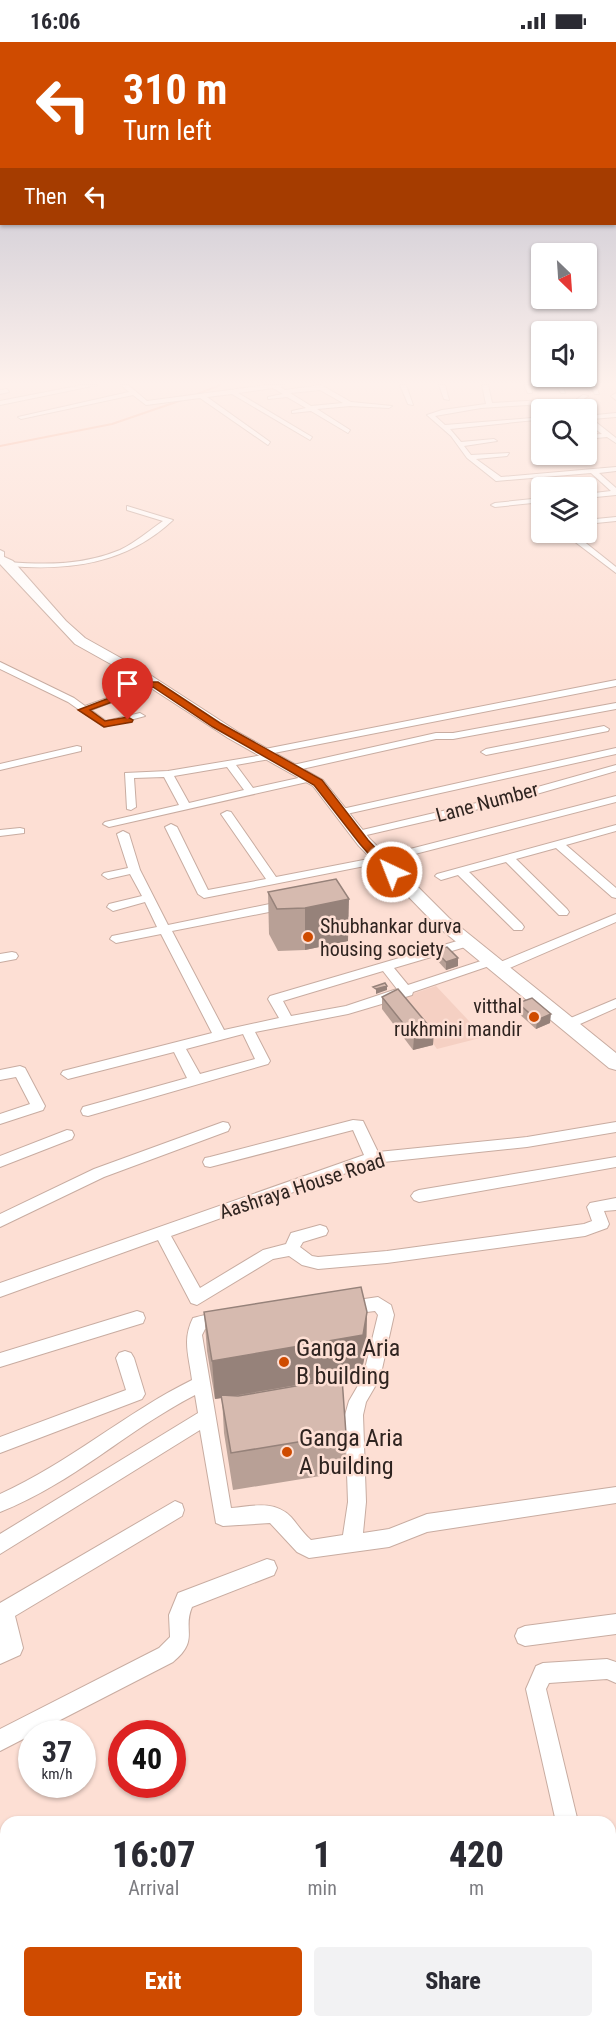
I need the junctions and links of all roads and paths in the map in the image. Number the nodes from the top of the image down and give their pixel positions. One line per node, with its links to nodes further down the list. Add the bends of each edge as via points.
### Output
1 (497, 478): 2 (street)
2 (515, 478)
3 (600, 478): 4 (street)
4 (616, 492): 5 (street)
5 (597, 495)
6 (530, 502): 7 (street)
7 (495, 505)
8 (130, 508): 12 (street, via 169,520 124,551 77,564 47,567)
9 (616, 519): 10 (street)
10 (597, 521)
11 (580, 543): 13 (street)
12 (2, 558): 16 (street, via 81,641)
13 (616, 572)
14 (0, 665): 19 (street, via 58,693)
15 (616, 683): 17 (street)
16 (154, 684): 19 (street); 26 (street)
17 (502, 704): 22 (street); 26 (street)
18 (616, 706): 20 (street)
19 (83, 710): 21 (street, via 107,725)
20 (586, 712): 22 (street); 25 (street, via 604,729)
21 (140, 716)
22 (521, 724): 29 (street, via 453,736 436,735)
23 (77, 749): 28 (street)
24 (616, 751): 37 (street)
25 (486, 752)
26 (268, 754): 27 (street); 29 (street)
27 (231, 765): 31 (street); 33 (street)
28 (0, 766)
29 (293, 768): 32 (street)
30 (616, 768): 45 (street, Lane Number, via 505,800)
31 (168, 774): 35 (street, via 129,775); 36 (street)
32 (312, 778): 33 (street); 37 (street)
33 (251, 793): 36 (street)
34 (616, 799): 48 (street)
35 (131, 807)
36 (186, 808): 39 (street)
37 (342, 812): 45 (street)
38 (227, 814): 54 (street)
39 (109, 824)
40 (171, 827): 54 (street, via 204,894)
41 (20, 831): 43 (street)
42 (614, 831): 46 (street)
43 (0, 832)
44 (123, 834): 49 (street)
45 (358, 834): 48 (street)
46 (557, 843): 47 (street); 56 (street)
47 (508, 857): 50 (street); 60 (street)
48 (380, 860): 51 (street); 65 (street, via 442,922)
49 (134, 870): 52 (street); 57 (street)
50 (461, 871): 53 (street); 62 (street)
51 (312, 874): 54 (street); 55 (street)
52 (108, 875)
53 (441, 876)
54 (274, 882)
55 (325, 887)
56 (616, 894)
57 (148, 898): 59 (street); 63 (street)
58 (298, 903): 63 (street)
59 (113, 907)
60 (563, 912)
61 (616, 918): 66 (street)
62 (518, 927)
63 (163, 928): 64 (street); 73 (street)
64 (116, 939)
65 (468, 942): 66 (street); 67 (street)
66 (496, 964): 68 (street); 71 (street)
67 (386, 965): 68 (street); 70 (street, via 275,999)
68 (407, 992): 70 (street, via 348,1010)
69 (616, 1003): 71 (street)
70 (288, 1022): 72 (street)
71 (567, 1025): 75 (street)
72 (247, 1029): 73 (street); 78 (street, via 263,1061)
73 (220, 1036): 74 (street)
74 (178, 1047): 76 (street); 78 (street)
75 (616, 1063)
76 (68, 1074)
77 (0, 1075): 80 (street, via 20,1071 38,1106)
78 (195, 1079): 79 (street)
79 (88, 1111)
80 (0, 1119)
81 (223, 1127): 90 (street, via 99,1173)
82 (616, 1127): 84 (street, Aashraya House Road, via 527,1142)
83 (67, 1135): 85 (street)
84 (373, 1158): 86 (street, via 358,1125 353,1125); 92 (street, Aashraya House Road)
85 (0, 1162)
86 (210, 1162)
87 (616, 1162): 88 (street)
88 (418, 1196)
89 (616, 1204): 93 (street, via 595,1207 600,1224 597,1228 573,1232 318,1263)
90 (0, 1221)
91 (320, 1230): 93 (street, via 297,1237)
92 (161, 1232): 93 (street, via 197,1298 269,1254); 94 (street, Aashraya House Road)
93 (291, 1249)
94 (0, 1290)
95 (331, 1308): 106 (street, via 378,1304 385,1310 371,1378 354,1415 357,1502)
96 (136, 1318): 99 (street)
97 (239, 1318): 100 (street, via 204,1321 195,1327)
98 (125, 1358): 102 (street, via 136,1394)
99 (0, 1360)
100 (201, 1384): 101 (street); 104 (street, via 173,1396 52,1480)
101 (207, 1417): 106 (street, via 223,1517 278,1516 309,1549); 107 (street)
102 (0, 1445)
103 (616, 1495): 106 (street, via 427,1524 389,1538)
104 (0, 1503)
105 (176, 1510): 111 (street, via 3,1612 13,1648)
106 (352, 1544)
107 (0, 1545)
108 (267, 1568): 113 (street, via 185,1600 179,1613 182,1638 177,1648)
109 (616, 1624): 110 (street)
110 (525, 1636)
111 (0, 1653)
112 (616, 1673): 114 (street, via 543,1673 538,1680 536,1689)
113 (0, 1740)
114 (566, 1816)

